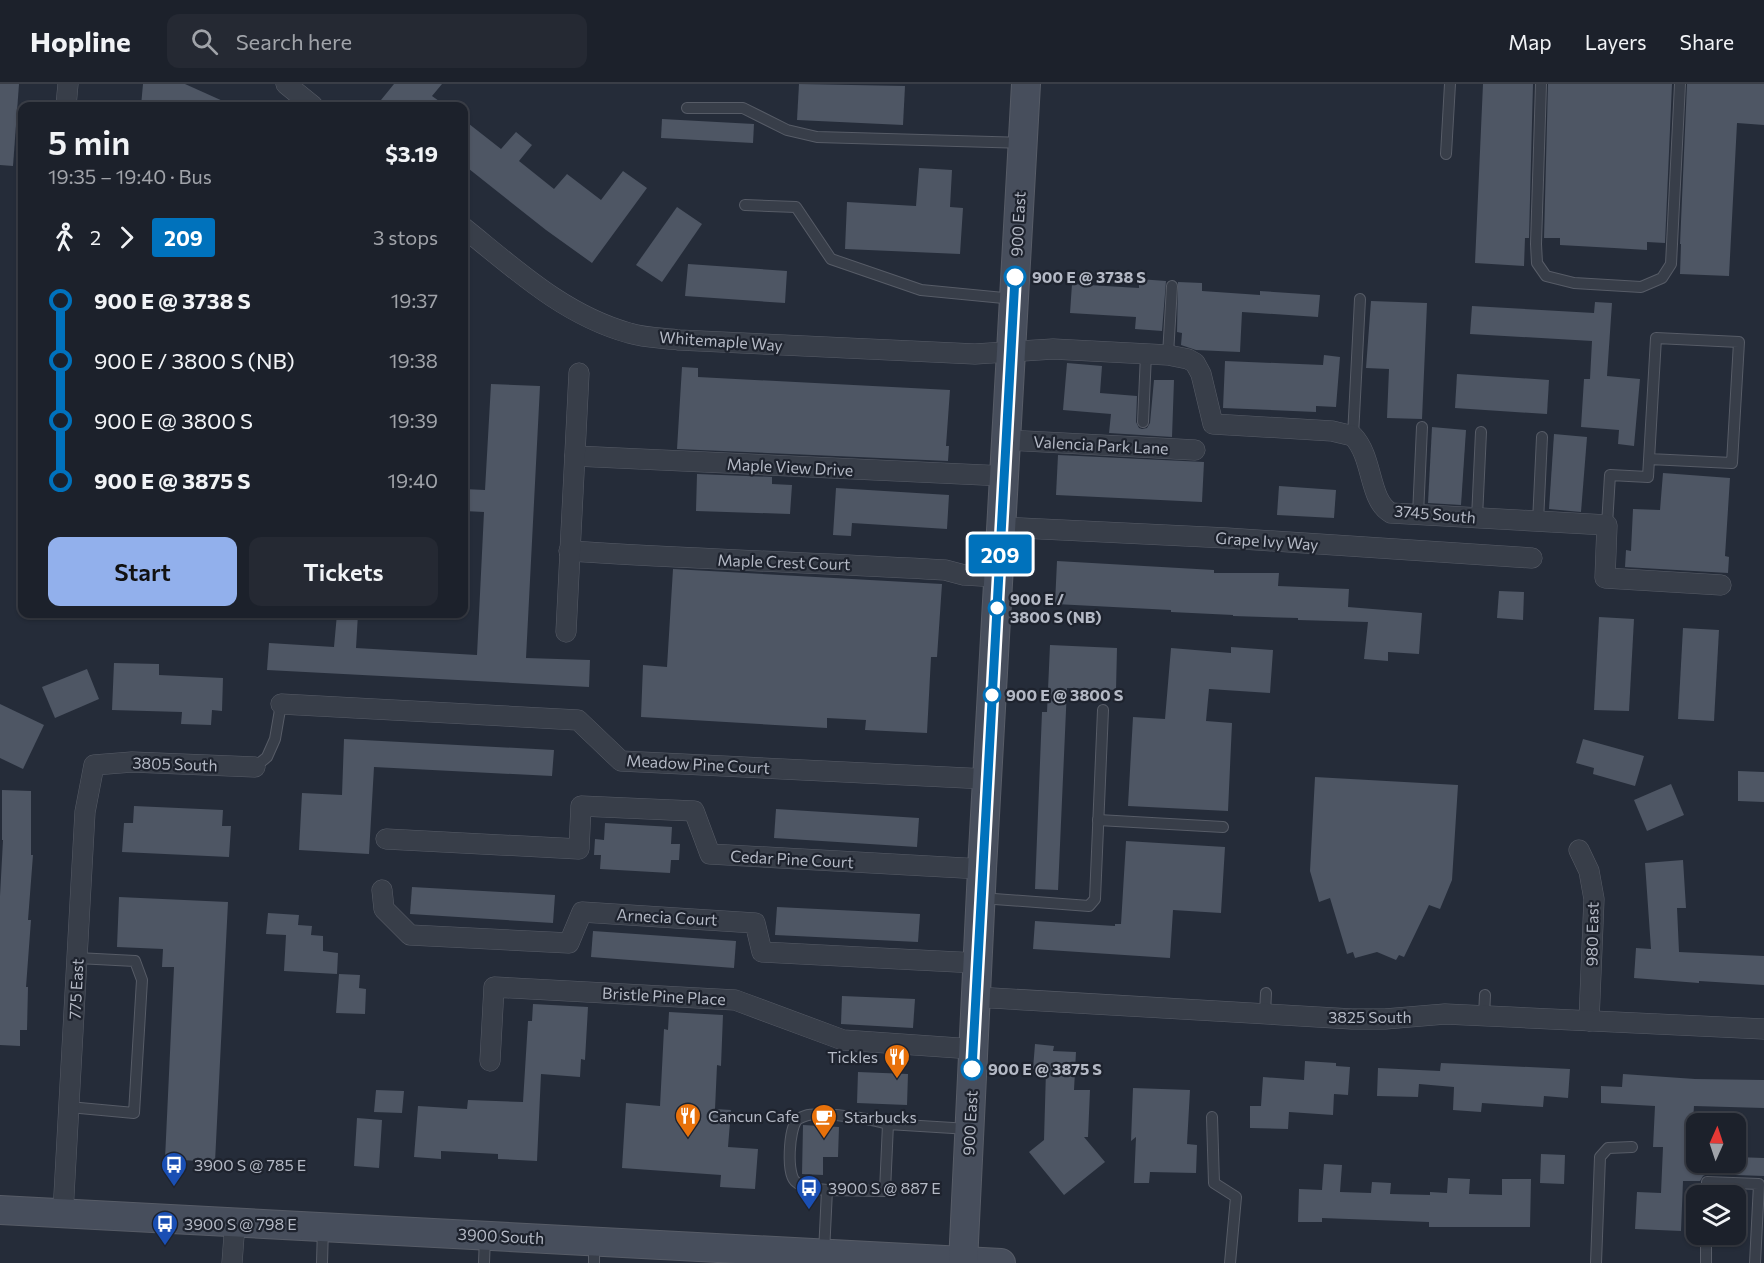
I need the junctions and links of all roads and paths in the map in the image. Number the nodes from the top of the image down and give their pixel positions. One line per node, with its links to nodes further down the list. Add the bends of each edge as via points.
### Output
1 (68, 84): 7 (street)
2 (286, 84): 8 (street)
3 (1026, 84): 10 (main road, 900 East)
4 (1450, 84): 11 (lane)
5 (1541, 84): 6 (lane, via 1537,263 1546,276 1574,283 1641,287 1662,278 1671,264)
6 (1680, 84)
7 (66, 102)
8 (308, 102)
9 (687, 108): 10 (lane, via 742,108 787,130 817,137)
10 (1023, 143): 15 (main road, 900 East)
11 (1446, 153)
12 (745, 205): 15 (lane, via 796,207 831,259 921,290)
13 (468, 231): 17 (street, Whitemaple Way, via 549,296 590,320 631,334 975,354)
14 (1172, 286): 19 (lane)
15 (1014, 299): 17 (main road, 900 East)
16 (1360, 299): 24 (lane)
17 (1012, 352): 18 (street, via 1053,348); 26 (main road, 900 East)
18 (1146, 354): 19 (street); 21 (lane)
19 (1168, 355): 24 (street, via 1195,363 1213,424 1332,431)
20 (579, 372): 28 (street)
21 (1143, 422)
22 (1422, 427): 31 (lane)
23 (1481, 432): 32 (lane)
24 (1353, 436): 31 (street, 3745 South, via 1365,452 1375,492 1385,509)
25 (1542, 437): 33 (lane)
26 (1007, 440): 27 (street, Valencia Park Lane); 30 (main road, 900 East)
27 (1195, 450)
28 (575, 456): 30 (street, Maple View Drive); 36 (street)
29 (1649, 459): 29 (lane, via 1656,338 1738,342 1732,463); 34 (lane, via 1648,477 1610,475)
30 (1005, 476): 35 (main road, 900 East)
31 (1418, 515): 32 (street, 3745 South)
32 (1477, 518): 33 (street, 3745 South)
33 (1538, 522): 34 (street, 3745 South)
34 (1608, 525): 39 (street, via 1605,578)
35 (1001, 527): 37 (street, Grape Ivy Way); 38 (main road, 900 East)
36 (569, 551): 38 (street, Maple Crest Court, via 945,570); 40 (street)
37 (1532, 558)
38 (999, 577): 45 (main road, 900 East)
39 (1721, 585)
40 (566, 632)
41 (281, 704): 44 (lane, via 275,739 267,758); 45 (street, Meadow Pine Court, via 578,720 621,761)
42 (1103, 710): 46 (lane)
43 (94, 765): 44 (street, 3805 South, via 132,762); 53 (street, 775 East, via 85,812)
44 (255, 767)
45 (987, 779): 50 (main road, 900 East)
46 (1098, 820): 47 (lane); 52 (lane, via 1095,899 1089,906)
47 (1223, 827)
48 (386, 839): 50 (street, Cedar Pine Court, via 579,849 581,806 683,810 694,811 710,854)
49 (1579, 850): 60 (street, 980 East, via 1594,899)
50 (982, 869): 52 (main road, 900 East)
51 (382, 890): 54 (street, Arnecia Court, via 384,909 410,935 568,943 582,912 755,922 762,952)
52 (980, 898): 54 (main road, 900 East)
53 (77, 958): 64 (street, 775 East); 64 (lane, via 135,961 142,980 134,1113)
54 (977, 963): 57 (main road, 900 East)
55 (1266, 993): 58 (lane)
56 (1485, 995): 59 (lane)
57 (975, 997): 58 (street, 3825 South); 62 (main road, 900 East)
58 (1265, 1014): 59 (street, 3825 South, via 1352,1019)
59 (1484, 1016): 60 (street, 3825 South)
60 (1589, 1021): 61 (street, 3825 South)
61 (1764, 1029)
62 (973, 1049): 63 (street, Bristle Pine Place, via 843,1040 735,1000 494,987); 67 (main road, 900 East)
63 (490, 1061)
64 (69, 1107): 72 (street, 775 East)
65 (1212, 1117): 84 (lane, via 1214,1183 1236,1197)
66 (888, 1124): 67 (lane); 70 (lane, via 885,1191); 70 (lane, via 868,1118 807,1115 796,1121 790,1173 795,1182)
67 (970, 1129): 80 (main road, 900 East)
68 (1632, 1147): 85 (lane, via 1608,1148 1600,1156)
69 (1707, 1185): 87 (lane, via 1759,1184)
70 (827, 1190): 79 (lane)
71 (0, 1210): 72 (main road, 3900 South)
72 (63, 1213): 73 (main road, 3900 South)
73 (235, 1222): 74 (main road, 3900 South); 81 (street)
74 (323, 1227): 76 (main road, 3900 South); 82 (lane)
75 (1706, 1245): 86 (lane)
76 (485, 1249): 77 (main road, 3900 South)
77 (594, 1252): 78 (main road, 3900 South, via 660,1250)
78 (740, 1256): 79 (main road, 3900 South)
79 (810, 1257): 80 (main road, 3900 South)
80 (963, 1262): 83 (main road, 3900 South)
81 (232, 1263)
82 (322, 1263)
83 (1001, 1263)
84 (1230, 1263)
85 (1596, 1263)
86 (1706, 1263)
87 (1755, 1263)

